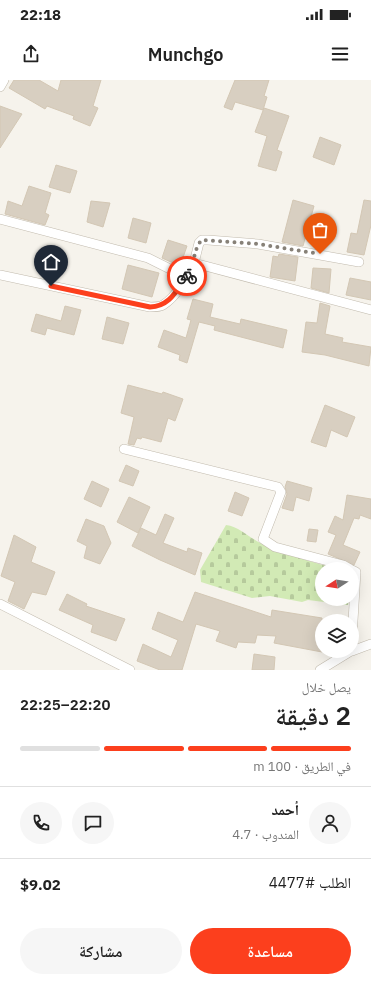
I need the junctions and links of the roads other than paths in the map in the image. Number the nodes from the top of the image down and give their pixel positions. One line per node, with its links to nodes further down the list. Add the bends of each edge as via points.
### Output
1 (4, 80): 2 (street)
2 (0, 87)
3 (0, 218): 7 (street, via 148,258 174,272)
4 (359, 262): 5 (street, via 258,244 202,240)
5 (194, 263): 7 (street, via 190,273); 8 (street)
6 (0, 276): 7 (street, via 150,307 162,306)
7 (179, 286)
8 (371, 310)
9 (124, 448): 10 (street, via 278,487 281,492 263,539 275,547)
10 (332, 562)
11 (0, 604): 15 (street)
12 (371, 644): 13 (street)
13 (359, 648)
14 (340, 658): 16 (street)
15 (130, 670)
16 (320, 670)

